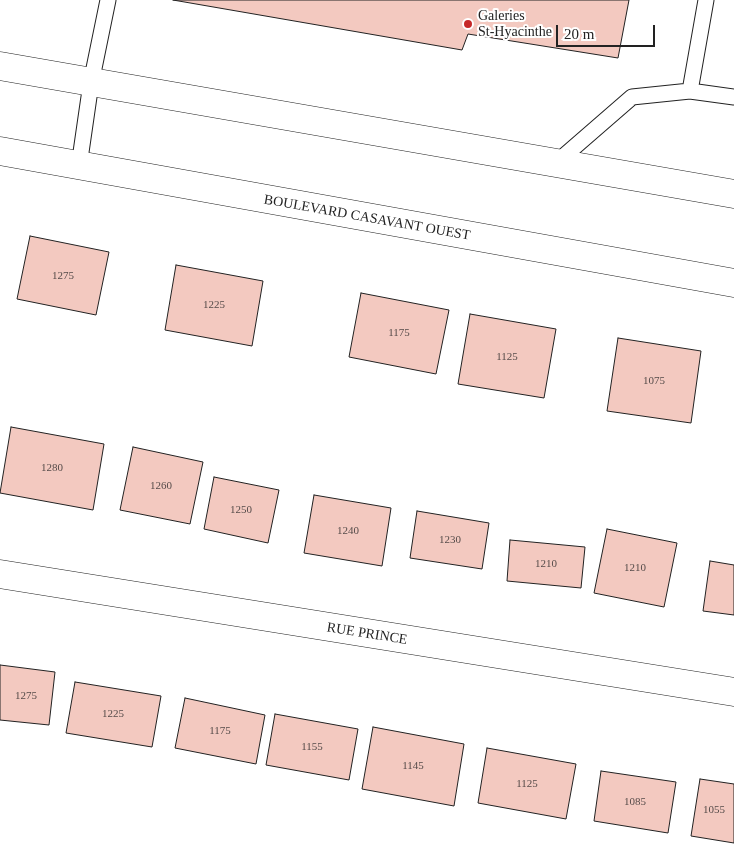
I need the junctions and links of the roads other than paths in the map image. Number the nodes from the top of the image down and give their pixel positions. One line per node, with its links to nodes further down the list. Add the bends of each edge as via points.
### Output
1 (108, 0): 4 (lane)
2 (706, 0): 5 (lane)
3 (0, 66): 4 (street)
4 (92, 83): 8 (street); 9 (lane)
5 (690, 91): 6 (lane); 8 (lane, via 632,97)
6 (734, 97)
7 (0, 151): 9 (street, BOULEVARD CASAVANT OUEST)
8 (556, 163): 10 (street)
9 (79, 166): 11 (street, BOULEVARD CASAVANT OUEST)
10 (734, 194)
11 (734, 283)
12 (0, 574): 13 (street, RUE PRINCE)
13 (734, 692)

